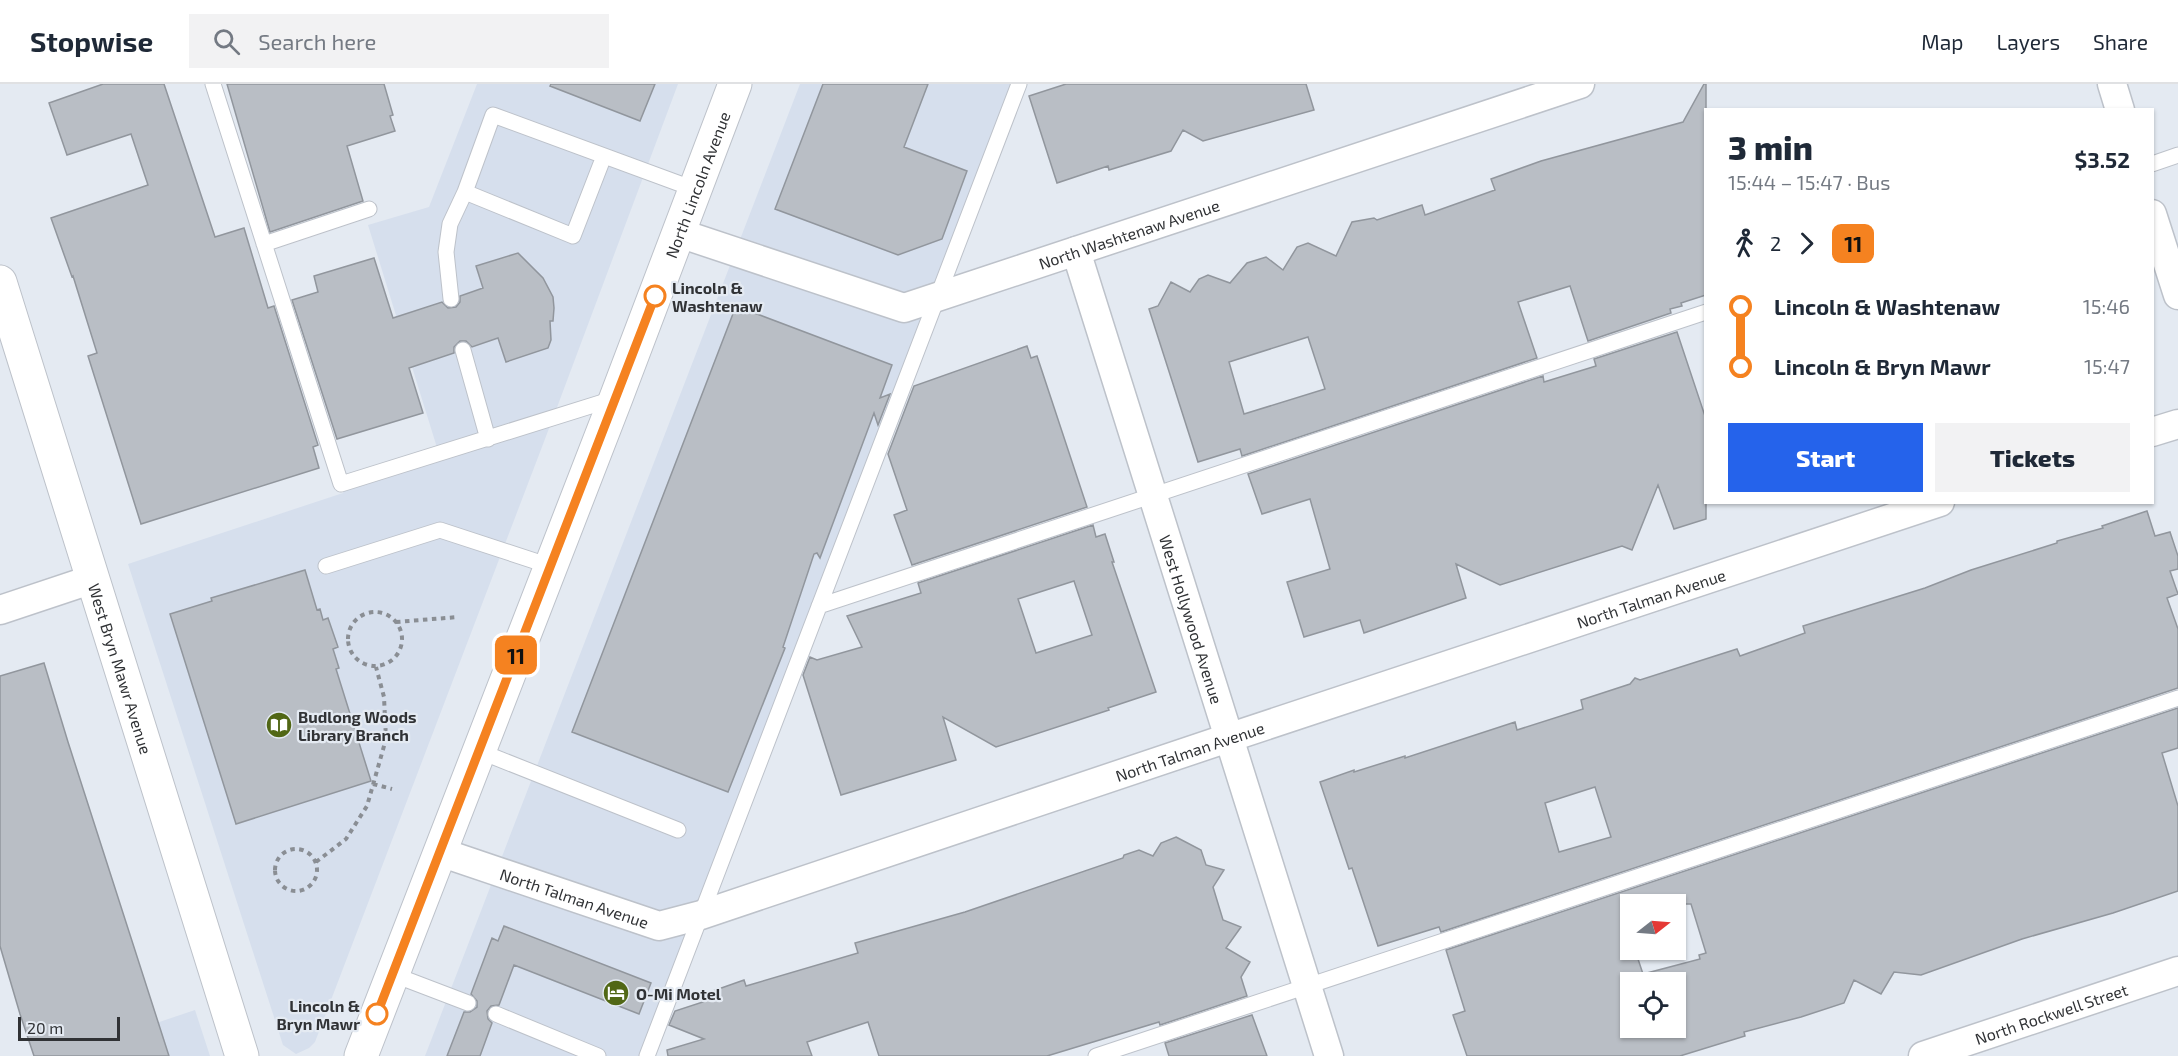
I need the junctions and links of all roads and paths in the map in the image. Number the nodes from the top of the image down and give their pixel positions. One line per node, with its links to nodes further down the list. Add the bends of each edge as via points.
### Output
1 (213, 84): 15 (lane)
2 (735, 84): 10 (main road, North Lincoln Avenue)
3 (1019, 84): 19 (lane)
4 (1580, 84): 16 (street, North Washtenaw Avenue)
5 (2112, 84): 6 (street)
6 (2119, 108)
7 (2178, 155): 9 (lane)
8 (604, 156): 10 (lane); 11 (lane, via 493,115); 11 (lane, via 573,236)
9 (2154, 163)
10 (694, 189): 14 (main road, North Lincoln Avenue)
11 (465, 192): 20 (lane, via 450,224 446,252)
12 (369, 209): 15 (lane)
13 (2154, 220): 18 (street)
14 (679, 233): 19 (street, North Washtenaw Avenue, via 904,309); 23 (main road, North Lincoln Avenue)
15 (264, 244): 26 (lane, via 341,484)
16 (1076, 251): 19 (street, North Washtenaw Avenue); 27 (street, West Hollywood Avenue)
17 (0, 282): 31 (main road, West Bryn Mawr Avenue)
18 (2178, 295)
19 (938, 296): 32 (lane)
20 (451, 299)
21 (1704, 313): 27 (lane)
22 (463, 350): 26 (lane)
23 (616, 398): 26 (lane); 30 (main road, North Lincoln Avenue)
24 (2178, 424): 25 (street)
25 (2154, 431)
26 (488, 439)
27 (1153, 495): 32 (lane); 38 (street, West Hollywood Avenue)
28 (1934, 504): 38 (street, North Talman Avenue)
29 (326, 566): 30 (lane, via 440,530)
30 (550, 566): 39 (main road, North Lincoln Avenue)
31 (93, 579): 33 (street); 51 (main road, West Bryn Mawr Avenue)
32 (819, 606): 45 (lane)
33 (0, 610)
34 (458, 617): 35 (path)
35 (396, 622): 36 (path, via 401,649 389,663); 36 (path, via 390,616 373,612 351,625 350,651 362,664)
36 (376, 667): 40 (path, via 384,697 386,739)
37 (2178, 698): 48 (lane)
38 (1228, 738): 45 (street, North Talman Avenue); 48 (street, West Hollywood Avenue)
39 (479, 751): 42 (lane); 43 (main road, North Lincoln Avenue)
40 (374, 784): 41 (path); 44 (path, via 367,806 346,839)
41 (392, 789)
42 (678, 830)
43 (440, 852): 45 (street, North Talman Avenue, via 659,926); 47 (main road, North Lincoln Avenue)
44 (316, 862): 44 (path, via 308,852 287,851 278,859 277,879 287,889 308,888 316,876)
45 (701, 915): 54 (lane)
46 (2178, 971): 57 (street, North Rockwell Street)
47 (392, 974): 49 (lane); 52 (main road, North Lincoln Avenue)
48 (1307, 986): 55 (lane); 56 (street, West Hollywood Avenue)
49 (468, 1003)
50 (496, 1014): 53 (lane)
51 (242, 1056)
52 (361, 1056)
53 (598, 1056)
54 (647, 1056)
55 (1096, 1056)
56 (1329, 1056)
57 (1923, 1056)

